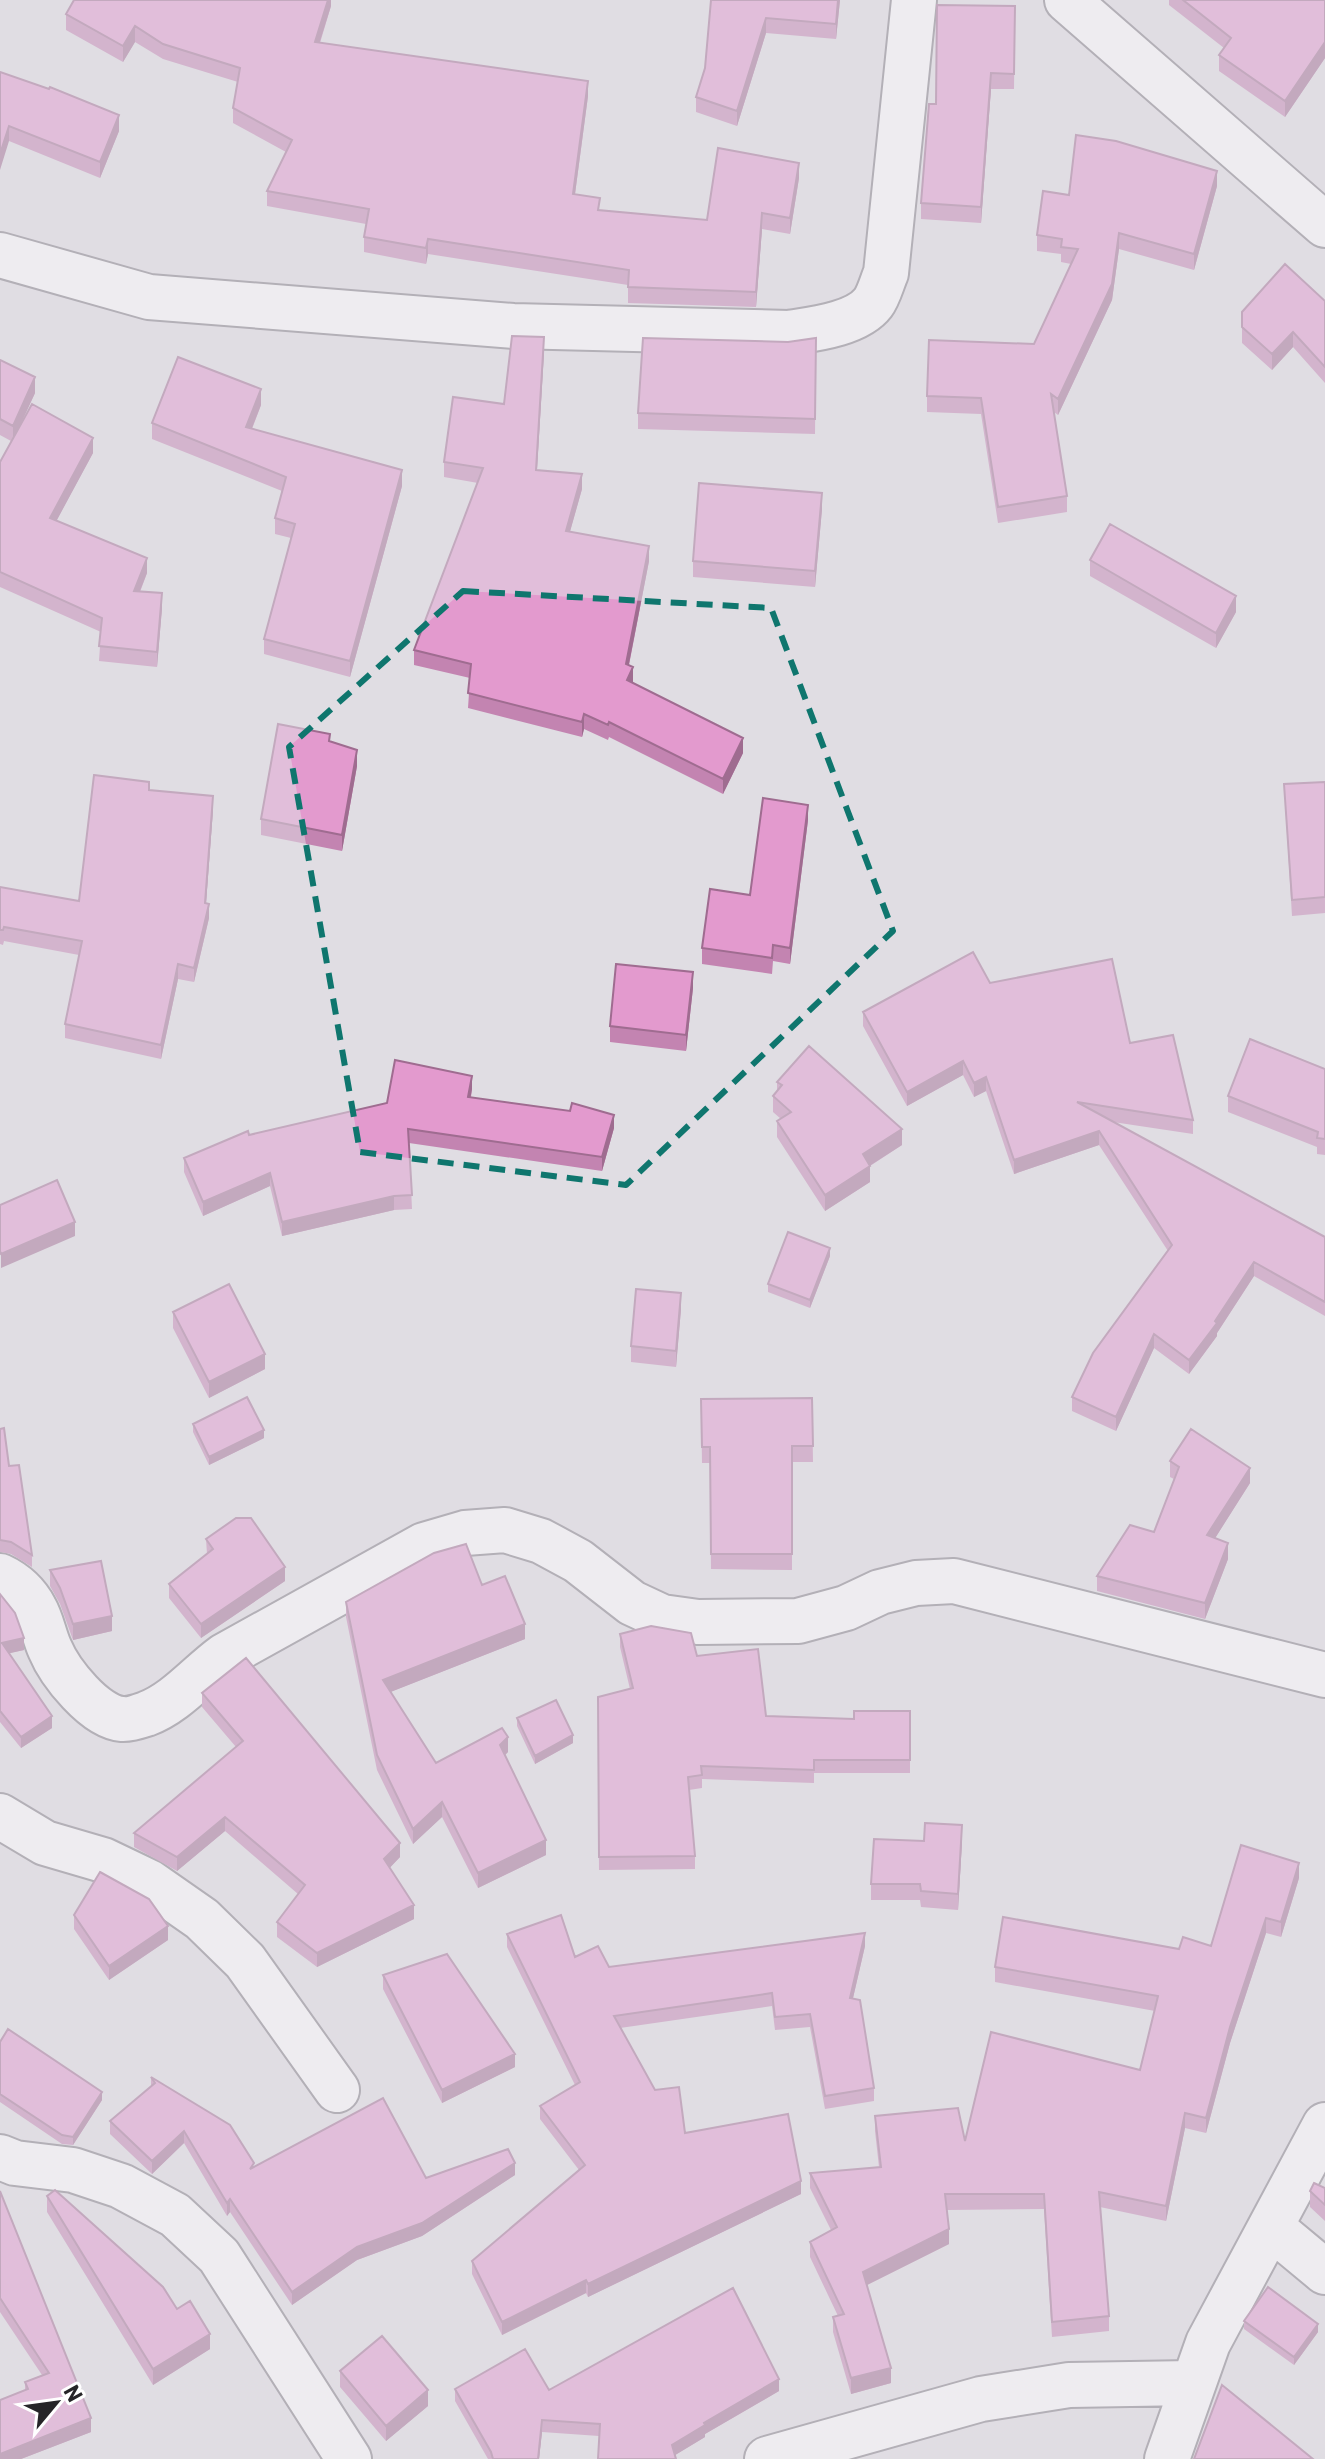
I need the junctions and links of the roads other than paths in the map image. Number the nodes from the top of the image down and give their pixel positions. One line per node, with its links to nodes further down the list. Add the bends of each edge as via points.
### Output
1 (914, 0): 4 (street, via 886,273 873,303 851,319 821,328 789,333 513,326 149,297)
2 (1067, 0): 3 (street)
3 (1325, 225)
4 (0, 255)
5 (0, 1576): 6 (street, via 15,1584 36,1609 50,1650 68,1679 99,1711 122,1719 147,1714 178,1696 224,1656 424,1545 465,1533 505,1530 566,1554 632,1603 662,1617 798,1621 880,1592 954,1581)
6 (1325, 1675)
7 (0, 1816): 8 (street, via 45,1843 103,1860 149,1882 202,1919 245,1961)
8 (337, 2090)
9 (1325, 2125): 11 (street)
10 (0, 2157): 14 (street, via 73,2170 121,2186 175,2215 219,2256)
11 (1272, 2228): 12 (street); 13 (street, via 1208,2343)
12 (1325, 2272)
13 (1192, 2383): 15 (street, via 1069,2385 981,2399); 16 (street)
14 (349, 2459)
15 (767, 2459)
16 (1167, 2459)

